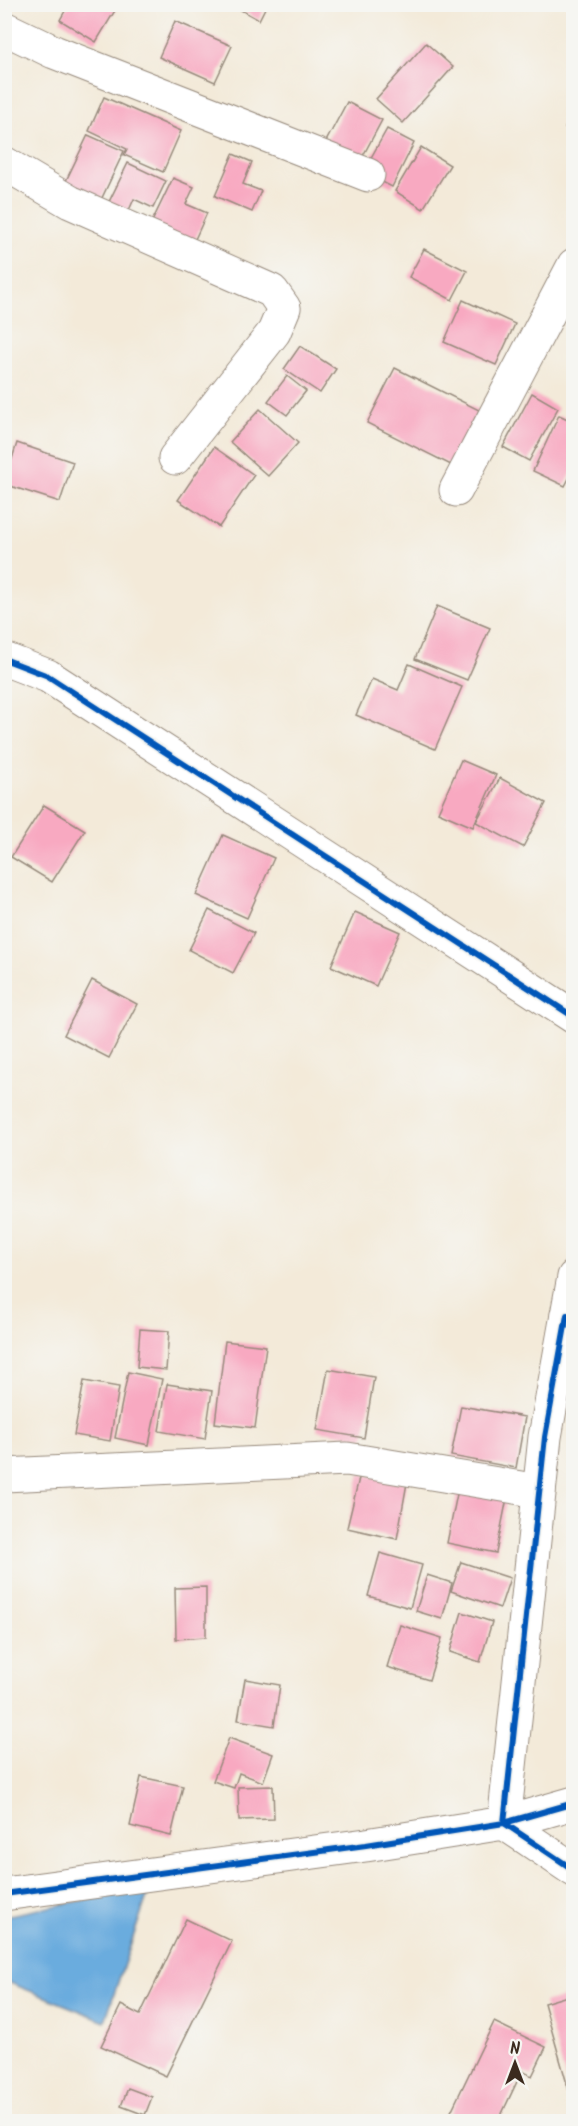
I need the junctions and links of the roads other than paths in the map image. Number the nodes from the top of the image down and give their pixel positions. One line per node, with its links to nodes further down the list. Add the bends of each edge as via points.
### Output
1 (4, 28): 3 (street)
2 (4, 163): 5 (street, via 70,202 272,291 284,308 274,332)
3 (368, 175)
4 (573, 265): 6 (street)
5 (176, 458)
6 (456, 490)
7 (4, 659): 8 (street, via 48,676)
8 (573, 1017)
9 (573, 1276): 10 (street)
10 (570, 1316): 12 (street, via 545,1437)
11 (4, 1475): 12 (street, via 347,1459)
12 (539, 1491): 14 (street)
13 (573, 1803): 14 (street)
14 (504, 1823): 15 (street); 16 (street)
15 (573, 1870)
16 (4, 1894)

